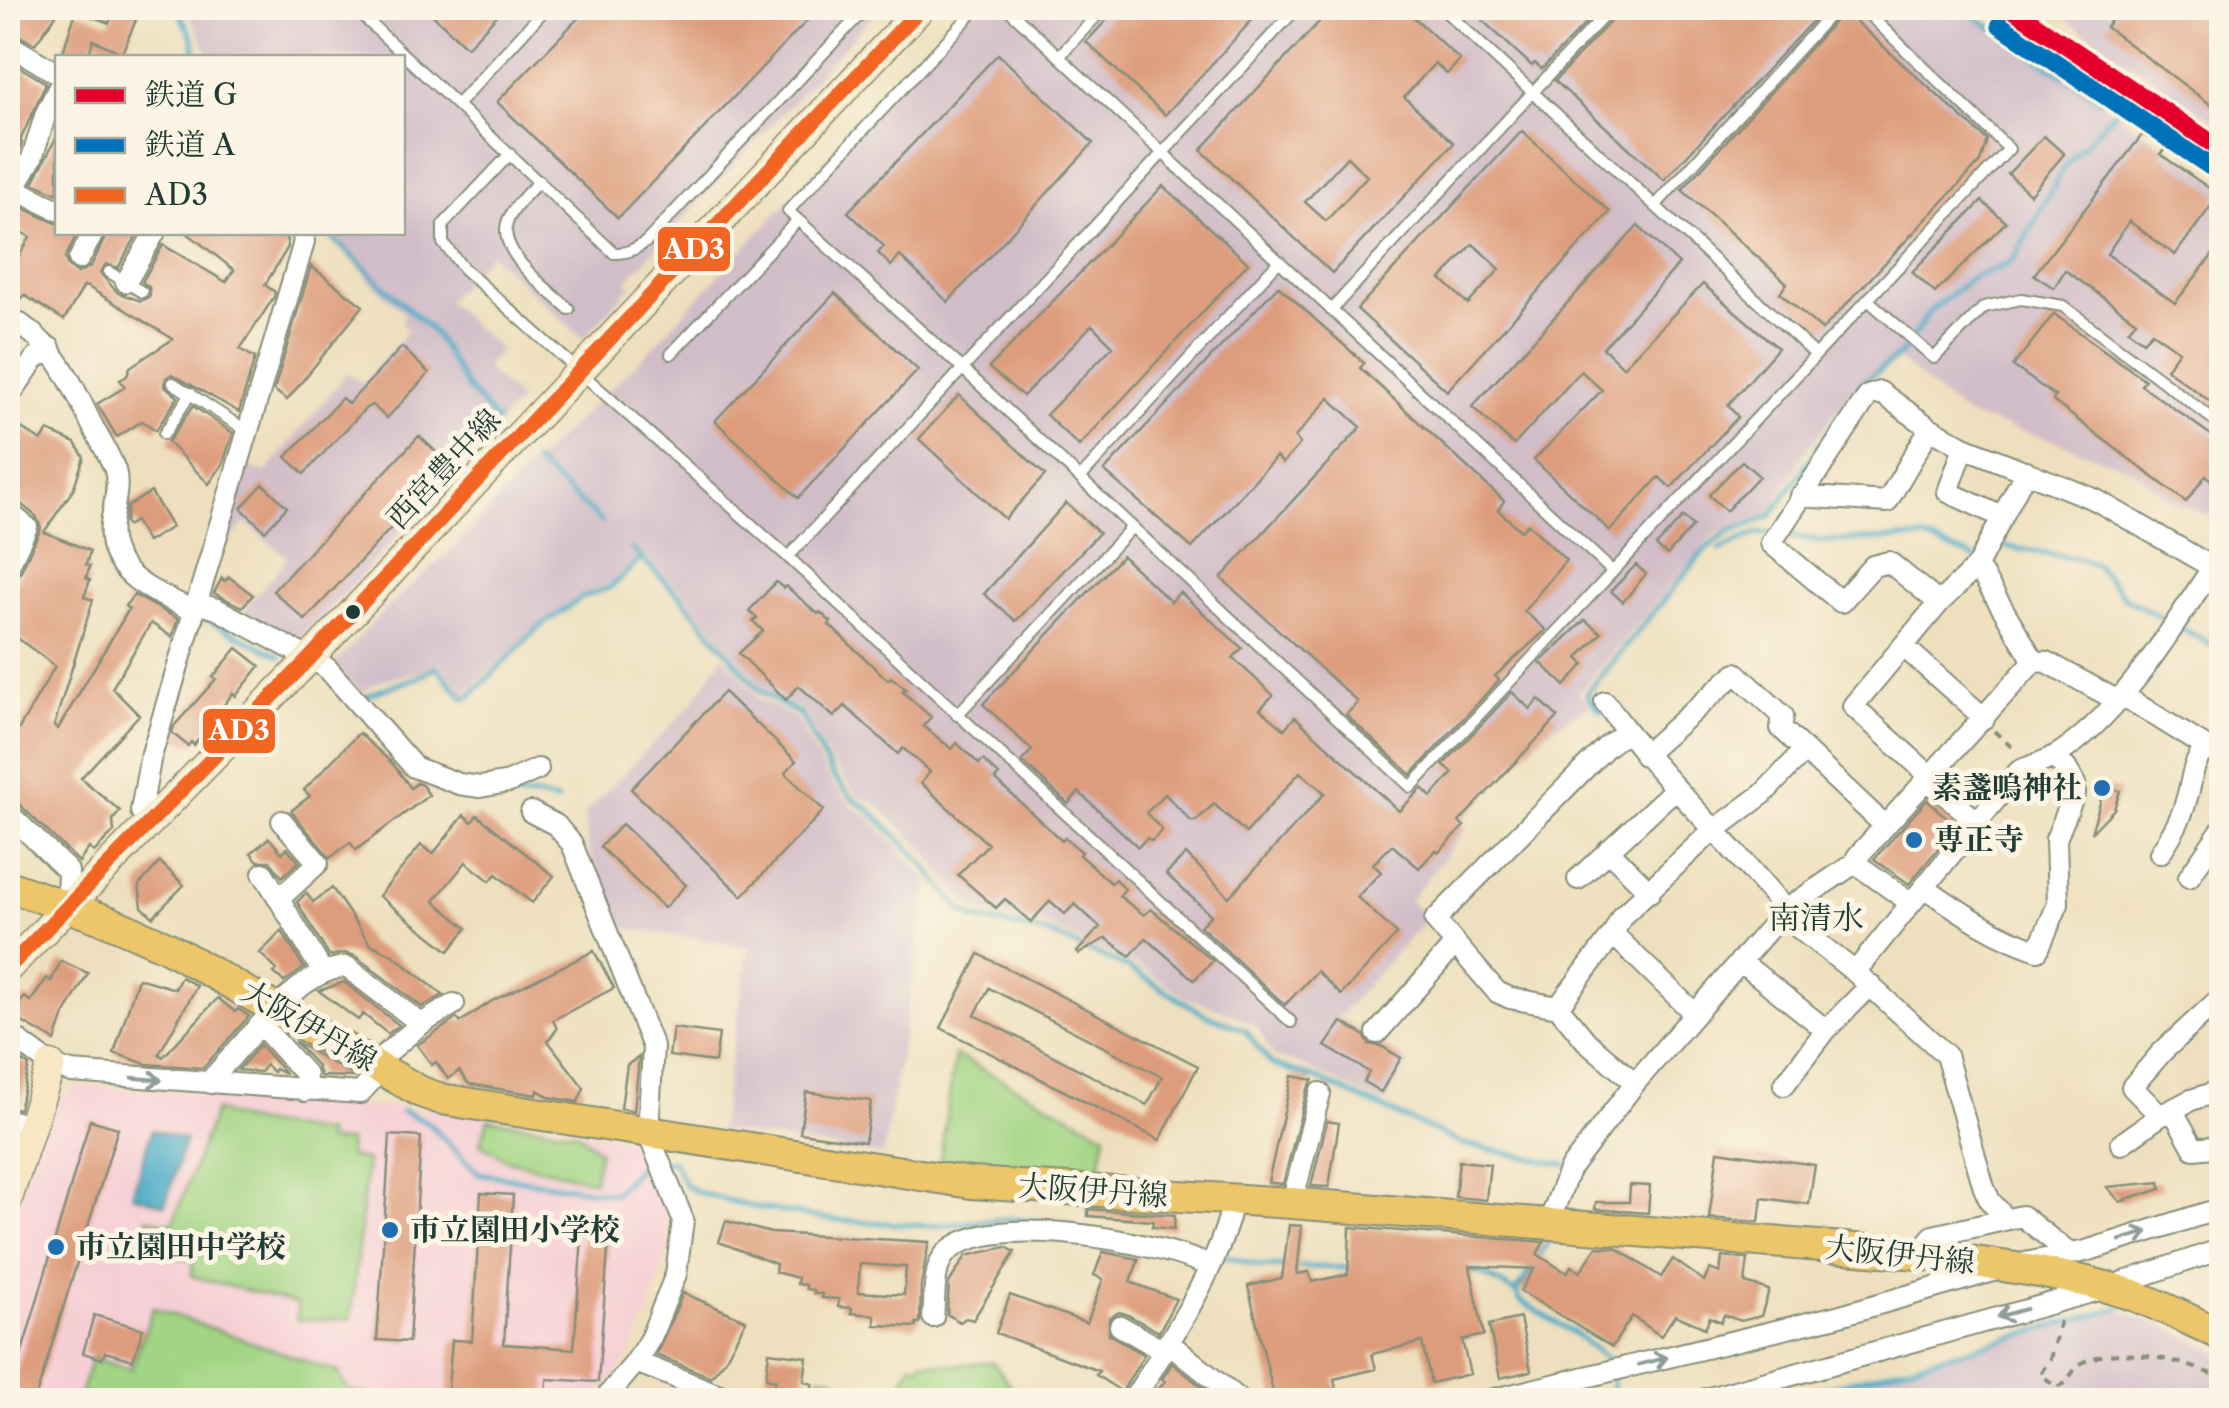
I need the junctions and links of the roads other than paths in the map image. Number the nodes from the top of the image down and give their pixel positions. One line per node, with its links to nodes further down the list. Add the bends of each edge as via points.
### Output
1 (354, 8): 14 (lane)
2 (546, 8): 20 (lane)
3 (866, 8): 23 (lane, via 632,251 614,253)
4 (920, 8): 42 (main road, 西宮豊中線)
5 (977, 8): 27 (lane, via 788,210)
6 (1007, 8): 16 (lane)
7 (1104, 8): 16 (lane)
8 (1297, 8): 21 (lane)
9 (1442, 8): 18 (lane)
10 (1611, 8): 18 (lane)
11 (1836, 8): 25 (lane)
12 (1862, 8): 34 (lane, via 2010,149)
13 (8, 44): 17 (street)
14 (405, 55)
15 (405, 55): 20 (lane)
16 (1060, 56): 21 (lane)
17 (55, 72)
18 (1532, 92): 25 (lane); 36 (lane)
19 (55, 95): 24 (street)
20 (458, 104): 22 (lane)
21 (1164, 152): 32 (lane); 41 (lane)
22 (510, 154): 23 (lane); 42 (lane, via 444,226 443,243)
23 (538, 181): 35 (lane, via 517,206 506,234 523,265)
24 (11, 194): 26 (street)
25 (1654, 206): 40 (lane)
26 (55, 209)
27 (798, 220): 39 (lane); 41 (lane)
28 (92, 235): 31 (street)
29 (154, 235): 33 (street)
30 (303, 235): 48 (street)
31 (79, 259)
32 (1279, 261): 36 (lane); 52 (lane)
33 (125, 282)
34 (1869, 302): 40 (lane); 46 (lane, via 1934,358 1984,307 2021,298 2063,306)
35 (569, 309)
36 (1332, 310): 61 (lane)
37 (8, 316): 38 (street)
38 (50, 348): 45 (street); 63 (street, via 116,473 113,548 138,584)
39 (672, 354)
40 (1816, 356): 61 (lane)
41 (963, 370): 52 (lane); 57 (lane)
42 (578, 373): 57 (lane); 65 (main road, 西宮豊中線)
43 (174, 383): 44 (lane)
44 (191, 394): 48 (lane); 49 (lane)
45 (8, 398)
46 (2222, 426)
47 (1930, 428): 50 (street); 53 (street, via 1887,502); 53 (street, via 1880,392 1868,396)
48 (248, 431): 63 (street)
49 (164, 434)
50 (1964, 447): 51 (street); 55 (street, via 1948,492)
51 (2026, 471): 55 (street); 60 (street, via 2096,500)
52 (1080, 478): 56 (lane)
53 (1800, 496): 62 (street, via 1770,543 1841,602 1873,566 1889,562)
54 (8, 512): 59 (street, via 27,527)
55 (2002, 517): 58 (street)
56 (1132, 526): 61 (lane, via 1411,787); 69 (lane)
57 (788, 557): 69 (lane)
58 (1977, 566): 62 (street); 66 (street)
59 (8, 567)
60 (2216, 568): 67 (street)
61 (1611, 570)
62 (1939, 603): 64 (street)
63 (195, 607): 65 (street, via 217,609); 81 (street, via 144,791 141,811)
64 (1903, 646): 70 (street); 77 (street, via 1852,706)
65 (309, 659): 76 (street, via 326,668 414,767 480,787); 81 (main road, 西宮豊中線)
66 (2034, 661): 67 (street); 70 (street)
67 (2120, 698): 73 (street); 75 (street)
68 (1605, 702): 71 (street)
69 (957, 715): 110 (lane)
70 (1983, 719): 77 (street)
71 (1622, 735): 74 (street); 100 (street, via 1435,920)
72 (1804, 751): 74 (street, via 1782,728 1783,716 1736,673); 84 (street); 86 (street)
73 (2213, 752): 88 (street, via 2192,768 2188,798)
74 (1644, 754): 78 (street)
75 (2037, 763): 83 (street, via 2019,771); 95 (street, via 2066,768 2075,784 2054,850 2058,904 2038,950)
76 (538, 769)
77 (1927, 776): 83 (street); 84 (street)
78 (1672, 791): 86 (street); 87 (street)
79 (531, 812): 125 (street, via 556,825 572,844 654,1047)
80 (8, 813): 98 (street, via 68,870)
81 (150, 821): 98 (main road, 西宮豊中線)
82 (282, 821): 96 (street, via 318,864)
83 (1978, 822): 95 (street)
84 (1883, 824): 89 (street)
85 (2222, 828): 91 (street)
86 (1713, 833): 94 (street); 97 (street)
87 (1608, 850): 92 (street); 94 (street)
88 (2160, 853)
89 (1855, 863): 95 (street); 97 (street)
90 (264, 873): 96 (street)
91 (2189, 876)
92 (1578, 879)
93 (8, 886): 98 (main road, 大阪伊丹線)
94 (1650, 892): 99 (street)
95 (1918, 895): 104 (street)
96 (279, 899): 103 (street)
97 (1782, 906): 101 (street); 104 (street)
98 (67, 907): 102 (main road, 西宮豊中線); 109 (main road, 大阪伊丹線, via 167,946)
99 (1612, 934): 106 (street); 108 (street)
100 (1455, 944): 106 (street, via 1497,992); 114 (street)
101 (1740, 961): 108 (street); 112 (street)
102 (8, 968)
103 (322, 971): 109 (street); 111 (street, via 346,966)
104 (1861, 973): 112 (street); 132 (street, via 1946,1055 1984,1188)
105 (454, 1004): 111 (street)
106 (1558, 1007): 118 (street)
107 (2222, 1007): 123 (street, via 2215,1003 2132,1087)
108 (1694, 1013): 118 (street)
109 (270, 1017): 116 (main road, 大阪伊丹線); 117 (street); 120 (street, via 306,1075)
110 (1291, 1022)
111 (421, 1024): 116 (street)
112 (1826, 1030): 119 (street)
113 (8, 1033): 115 (street)
114 (1377, 1033)
115 (51, 1064): 117 (street, one-way to 117, via 72,1072); 124 (main road)
116 (379, 1066): 120 (street, via 360,1093); 125 (main road, 大阪伊丹線, via 441,1099)
117 (211, 1083): 120 (street)
118 (1635, 1083): 133 (street, via 1569,1170)
119 (1784, 1084)
120 (305, 1090)
121 (2222, 1090): 123 (street)
122 (1320, 1093): 130 (street)
123 (2167, 1113): 126 (street); 127 (street, via 2194,1149)
124 (19, 1123): 128 (main road)
125 (648, 1134): 129 (main road, 大阪伊丹線, via 971,1183); 144 (street, via 683,1220 682,1243 664,1307)
126 (2121, 1144)
127 (2222, 1146)
128 (8, 1199)
129 (1232, 1200): 130 (main road, 大阪伊丹線); 137 (street)
130 (1292, 1203): 133 (main road, 大阪伊丹線)
131 (2222, 1208): 136 (street, one-way to 131)
132 (2010, 1218): 135 (street, via 1933,1236); 136 (street, via 2022,1216)
133 (1552, 1225): 135 (main road, 大阪伊丹線)
134 (2222, 1249): 139 (street)
135 (1918, 1254): 138 (main road, 大阪伊丹線)
136 (2070, 1254): 138 (street)
137 (1209, 1266): 140 (street, via 1114,1240 1021,1229 973,1236 940,1260); 143 (street)
138 (2005, 1267): 139 (main road, 大阪伊丹線); 149 (street, one-way to 138, via 1837,1316)
139 (2106, 1288): 142 (main road, 大阪伊丹線); 150 (street, one-way to 150)
140 (933, 1317)
141 (1120, 1326): 143 (street)
142 (2222, 1334)
143 (1166, 1346): 147 (street); 148 (street)
144 (636, 1362): 145 (street); 146 (street)
145 (604, 1400)
146 (732, 1400)
147 (1133, 1400)
148 (1240, 1400)
149 (1490, 1400)
150 (1702, 1400)

